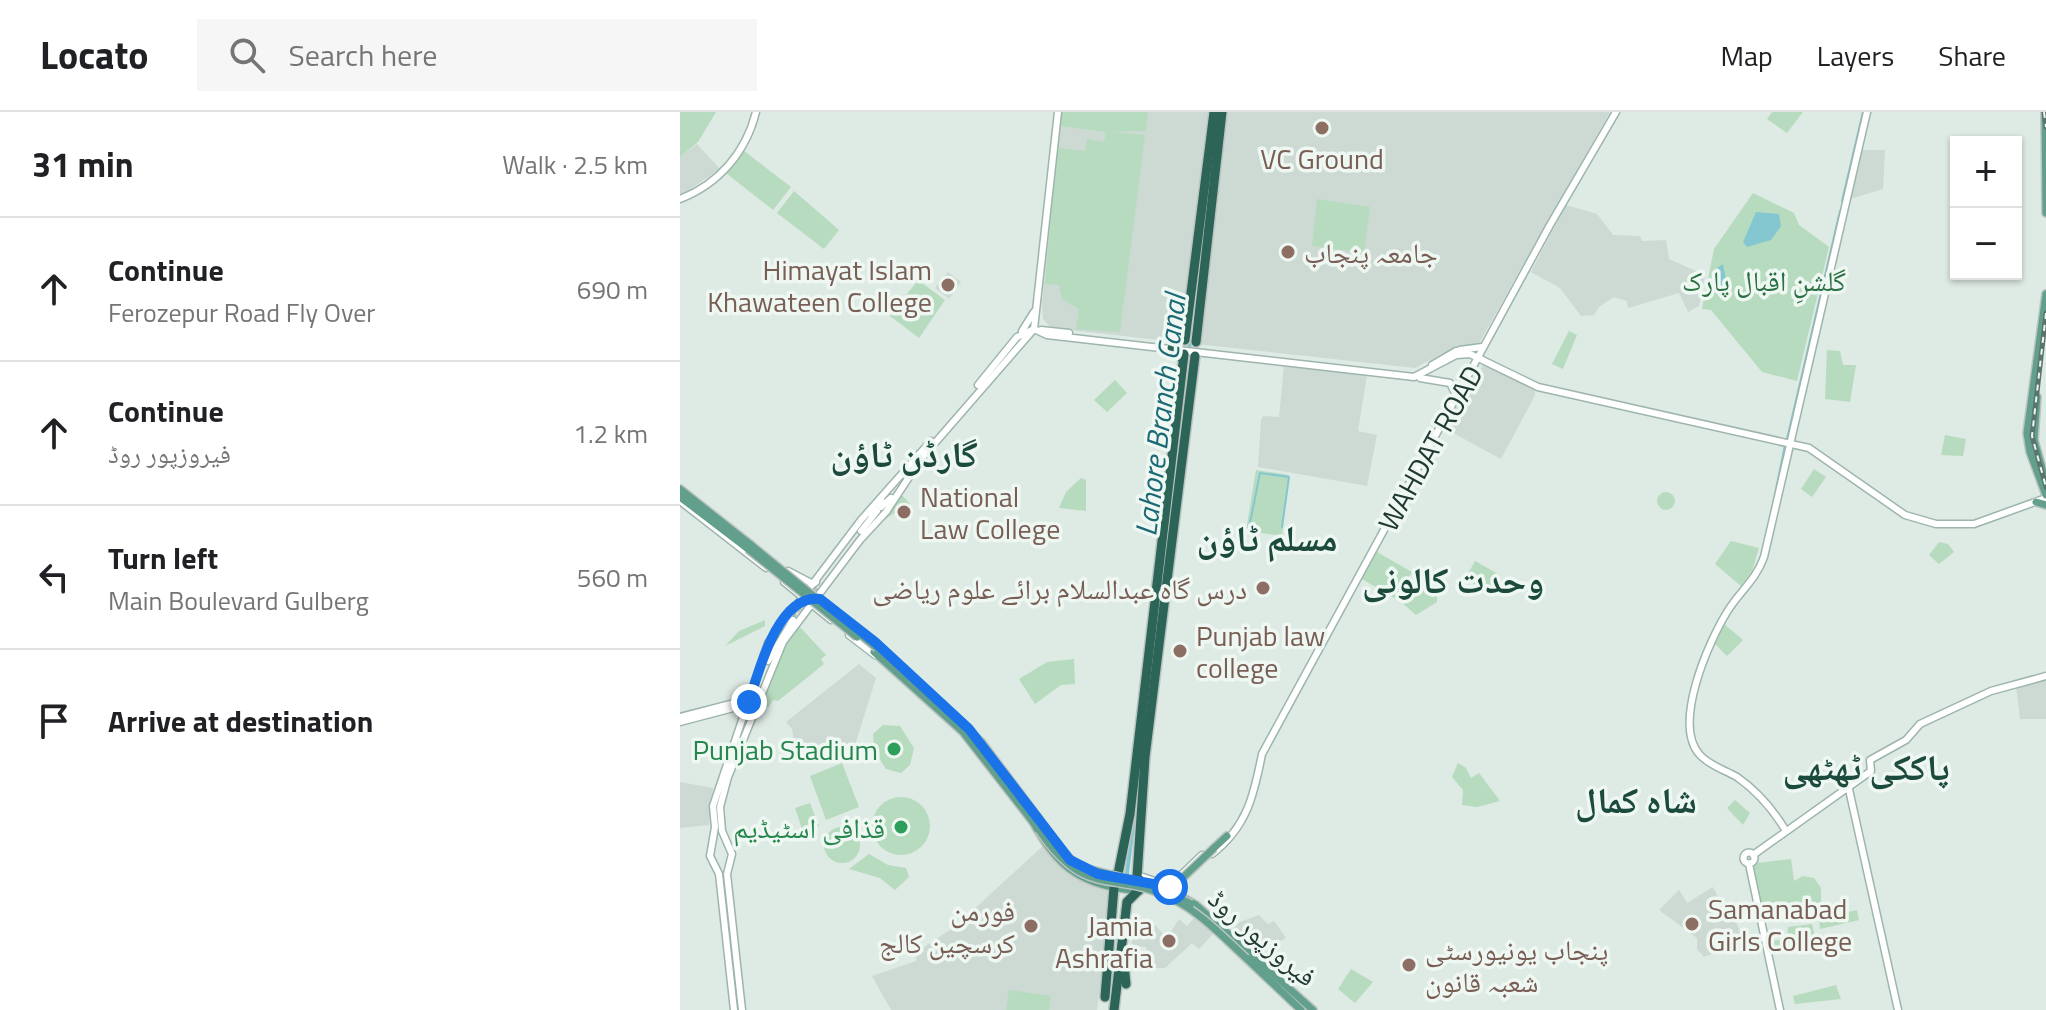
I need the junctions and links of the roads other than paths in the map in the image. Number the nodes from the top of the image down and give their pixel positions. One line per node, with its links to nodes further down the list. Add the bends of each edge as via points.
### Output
1 (756, 112): 10 (main road, via 731,163 712,181)
2 (1056, 112): 15 (main road)
3 (1214, 112): 12 (highway)
4 (1222, 112): 12 (highway)
5 (1615, 112): 14 (main road, WAHDAT ROAD)
6 (1867, 112): 33 (main road)
7 (2045, 112): 8 (main road)
8 (2046, 158): 9 (main road)
9 (2045, 189): 11 (main road)
10 (680, 198)
11 (2046, 213)
12 (1200, 266): 21 (highway); 21 (highway)
13 (2046, 294): 34 (main road, via 2027,428)
14 (1507, 302): 20 (main road, WAHDAT ROAD); 23 (main road, WAHDAT ROAD)
15 (1035, 312): 17 (main road); 18 (main road); 19 (main road)
16 (2046, 328): 34 (main road, via 2034,440)
17 (1034, 329): 18 (main road); 19 (main road)
18 (1048, 333): 19 (main road); 21 (main road)
19 (1019, 339): 26 (main road)
20 (1482, 347): 22 (main road); 23 (main road, WAHDAT ROAD)
21 (1190, 349): 24 (main road); 30 (highway); 30 (highway)
22 (1460, 350): 23 (main road); 25 (main road)
23 (1480, 356): 25 (main road, via 1456,355); 27 (main road, WAHDAT ROAD); 33 (main road, via 1538,387)
24 (1316, 367): 25 (main road); 25 (main road)
25 (1415, 376): 27 (main road, via 1450,383)
26 (983, 382): 32 (main road); 35 (main road)
27 (1456, 396): 28 (main road, WAHDAT ROAD)
28 (1440, 426): 31 (main road, WAHDAT ROAD); 68 (main road, WAHDAT ROAD, via 1269,736)
29 (1450, 431): 31 (main road)
30 (1180, 434): 48 (highway)
31 (1436, 436): 68 (main road, WAHDAT ROAD)
32 (931, 441): 36 (main road); 42 (main road)
33 (1787, 441): 39 (main road, via 1813,447 1908,513 1932,521 1970,522); 74 (main road, via 1757,575 1722,621 1687,716 1696,750 1740,780 1776,813)
34 (2040, 453): 37 (main road); 37 (main road)
35 (912, 470): 36 (main road, via 880,507); 41 (main road)
36 (901, 474): 47 (main road)
37 (2044, 475): 39 (main road)
38 (680, 489): 45 (main road)
39 (2043, 497): 43 (main road)
40 (680, 499): 46 (main road); 51 (main road)
41 (891, 502): 47 (main road); 52 (main road)
42 (881, 503)
43 (2046, 505)
44 (873, 512): 52 (main road)
45 (743, 538): 46 (main road); 50 (main road)
46 (750, 547): 58 (main road, bridge)
47 (843, 552): 47 (main road, via 872,510 876,510); 49 (main road); 52 (main road)
48 (1165, 560): 67 (highway); 67 (highway, via 1144,642)
49 (824, 573): 50 (main road, via 813,584); 52 (main road)
50 (792, 574): 51 (main road, via 805,587 800,592)
51 (791, 588): 52 (main road); 56 (main road, via 797,600)
52 (812, 596): 53 (main road, فیروزپور روڈ); 54 (main road); 55 (main road); 59 (main road, فیروزپور روڈ)
53 (819, 611): 54 (main road); 60 (main road, فیروزپور روڈ)
54 (802, 617): 57 (main road)
55 (791, 618): 56 (main road); 57 (main road, via 797,617); 61 (main road)
56 (779, 627): 61 (main road, via 764,650)
57 (793, 628): 69 (main road, via 771,666)
58 (875, 650): 59 (main road, فیروزپور روڈ); 60 (main road, فیروزپور روڈ)
59 (889, 658): 73 (main road, فیروزپور روڈ, via 969,729)
60 (895, 669): 73 (main road, فیروزپور روڈ, via 963,732)
61 (761, 672): 63 (main road); 69 (main road)
62 (2046, 676): 70 (main road, via 1991,691 1920,724 1906,740 1870,760 1871,771)
63 (754, 690): 64 (main road); 65 (main road)
64 (736, 705): 65 (main road); 66 (main road)
65 (743, 716): 71 (main road)
66 (680, 719)
67 (1145, 725): 78 (highway); 79 (highway)
68 (1258, 765): 75 (main road, WAHDAT ROAD, via 1245,810); 81 (main road, WAHDAT ROAD, via 1251,803 1237,830)
69 (731, 770): 71 (main road)
70 (1848, 785): 74 (main road); 96 (main road)
71 (719, 794): 72 (main road)
72 (717, 806): 84 (main road, via 731,850); 84 (main road, via 710,856)
73 (1031, 812): 76 (main road, فیروزپور روڈ, via 1063,850); 77 (main road, فیروزپور روڈ, via 1058,860); 80 (main road, bridge, via 1080,867); 86 (main road, فیروزپور روڈ, bridge, via 1061,858 1080,873 1174,899)
74 (1786, 831): 95 (main road, via 1753,855 1749,864)
75 (1227, 836): 80 (main road, bridge, via 1174,886); 81 (main road, WAHDAT ROAD)
76 (1093, 871): 77 (main road, via 1094,879); 78 (main road, فیروزپور روڈ); 78 (main road, via 1111,874)
77 (1086, 880): 78 (main road, فیروزپور روڈ)
78 (1112, 883): 79 (main road, فیروزپور روڈ); 91 (highway)
79 (1136, 885): 80 (main road, فیروزپور روڈ); 81 (main road); 82 (main road, فیروزپور روڈ); 85 (highway); 87 (highway)
80 (1155, 885): 81 (main road, فیروزپور روڈ); 94 (main road, bridge, via 1201,912)
81 (1173, 886): 82 (main road, WAHDAT ROAD); 83 (main road, فیروزپور روڈ)
82 (1167, 898): 83 (main road, فیروزپور روڈ)
83 (1182, 900): 86 (main road, فیروزپور روڈ); 94 (main road, فیروزپور روڈ)
84 (728, 922): 89 (main road); 90 (main road)
85 (1122, 957): 87 (highway); 88 (highway)
86 (1248, 960): 93 (main road, فیروزپور روڈ)
87 (1119, 975): 92 (highway)
88 (1126, 984)
89 (734, 1010)
90 (742, 1010)
91 (1104, 1010)
92 (1114, 1010)
93 (1301, 1010)
94 (1311, 1010)
95 (1780, 1010)
96 (1898, 1010)

